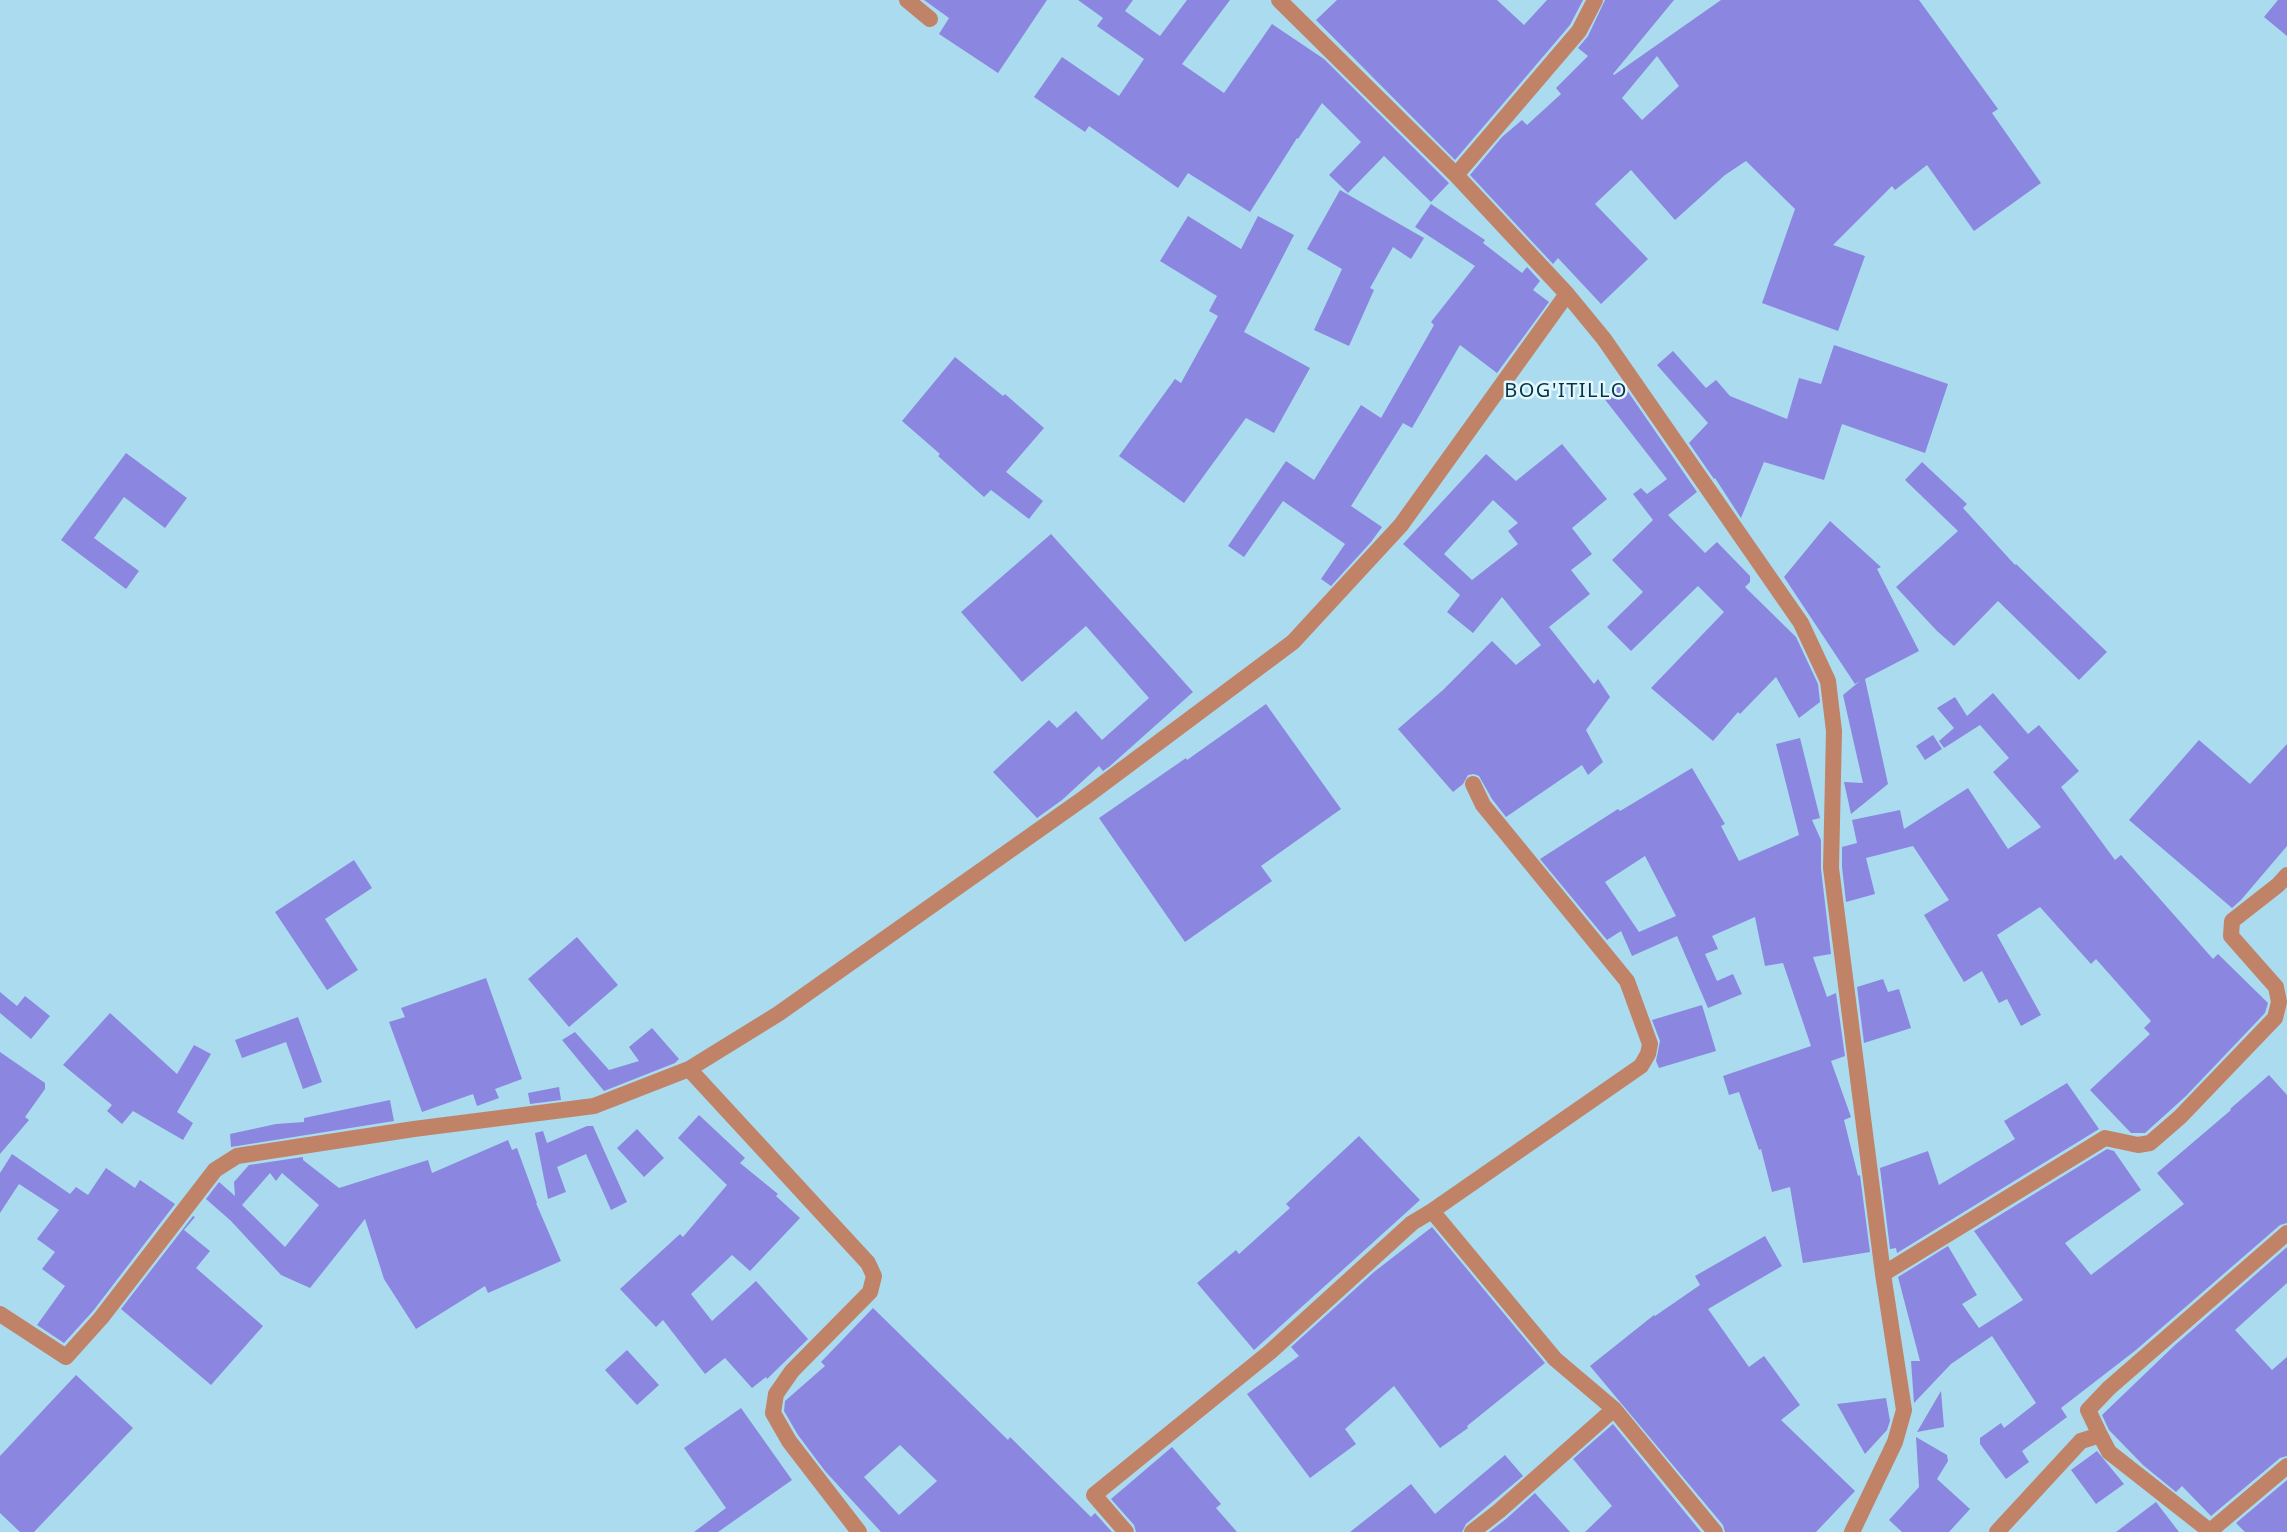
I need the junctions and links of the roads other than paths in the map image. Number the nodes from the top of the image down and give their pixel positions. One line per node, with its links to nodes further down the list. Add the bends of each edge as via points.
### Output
1 (907, 0): 4 (street)
2 (1279, 0): 5 (street)
3 (1596, 0): 5 (street, via 1579,31)
4 (930, 19)
5 (1456, 175): 6 (street)
6 (1567, 294): 9 (street, via 1401,525 1293,642 1074,804 778,1014); 12 (street, via 1604,339 1801,623 1828,681 1834,731 1831,867)
7 (1473, 784): 10 (street, via 1483,805 1627,981 1650,1044 1641,1066)
8 (2284, 886): 12 (street, via 2232,921 2231,936 2276,987 2279,1002 2275,1018 2180,1117 2150,1143 2138,1145 2105,1138)
9 (689, 1070): 13 (street, via 594,1106 237,1156 215,1170 101,1318 66,1357); 18 (street, via 868,1263 874,1276 870,1292 792,1371 776,1394 773,1413 789,1441)
10 (1432, 1211): 14 (street, via 1555,1359); 19 (street, via 1412,1223 1270,1352 1094,1495)
11 (2287, 1233): 15 (street, via 2088,1410)
12 (1883, 1275): 17 (street, via 1904,1410 1895,1442)
13 (0, 1314)
14 (1614, 1409): 20 (street); 21 (street)
15 (2100, 1435): 22 (street, via 2081,1441); 23 (street, via 2109,1452)
16 (2287, 1466): 23 (street)
17 (1855, 1531)
18 (859, 1532)
19 (1126, 1532)
20 (1472, 1532)
21 (1715, 1532)
22 (1997, 1532)
23 (2211, 1532)

